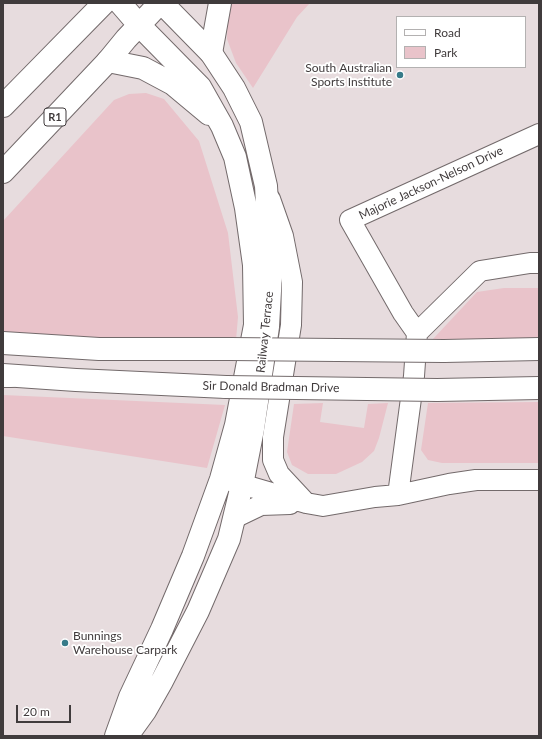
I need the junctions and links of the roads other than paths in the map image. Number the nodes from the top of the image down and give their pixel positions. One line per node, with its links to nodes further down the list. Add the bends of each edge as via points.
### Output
1 (104, 3): 8 (main road)
2 (120, 3): 5 (main road, Railway Terrace)
3 (161, 3): 5 (main road, R1); 6 (main road, Railway Terrace)
4 (220, 3): 6 (main road)
5 (139, 25): 7 (main road, R1); 9 (main road, Railway Terrace, via 200,87)
6 (211, 53): 12 (main road, Railway Terrace, via 234,88 251,122)
7 (108, 61): 9 (main road, via 144,68 174,84); 11 (main road, R1)
8 (3, 106)
9 (222, 126): 19 (main road, Railway Terrace, via 235,157 246,208 254,265 255,325 236,425)
10 (539, 134): 14 (lane, Majorie Jackson-Nelson Drive, via 350,220)
11 (3, 172)
12 (266, 186): 21 (main road, Railway Terrace, via 270,273 268,327); 23 (lane, via 283,236 292,282 291,325 273,437 273,460 278,474)
13 (539, 263): 14 (lane, via 480,271)
14 (416, 333): 22 (lane, via 414,376)
15 (3, 343): 16 (main road, bridge, via 99,349)
16 (539, 349)
17 (6, 376): 18 (main road, Sir Donald Bradman Drive, bridge, via 226,387 437,390)
18 (539, 388)
19 (221, 479): 21 (lane); 25 (main road, Railway Terrace, via 193,556 130,697)
20 (539, 480): 22 (lane, via 476,480)
21 (242, 485): 23 (lane); 24 (main road, Railway Terrace)
22 (398, 495): 23 (lane, via 323,506)
23 (306, 503): 24 (lane, via 261,505)
24 (234, 518): 26 (main road, Railway Terrace, via 229,539 198,611 162,681)
25 (116, 736)
26 (127, 736)

